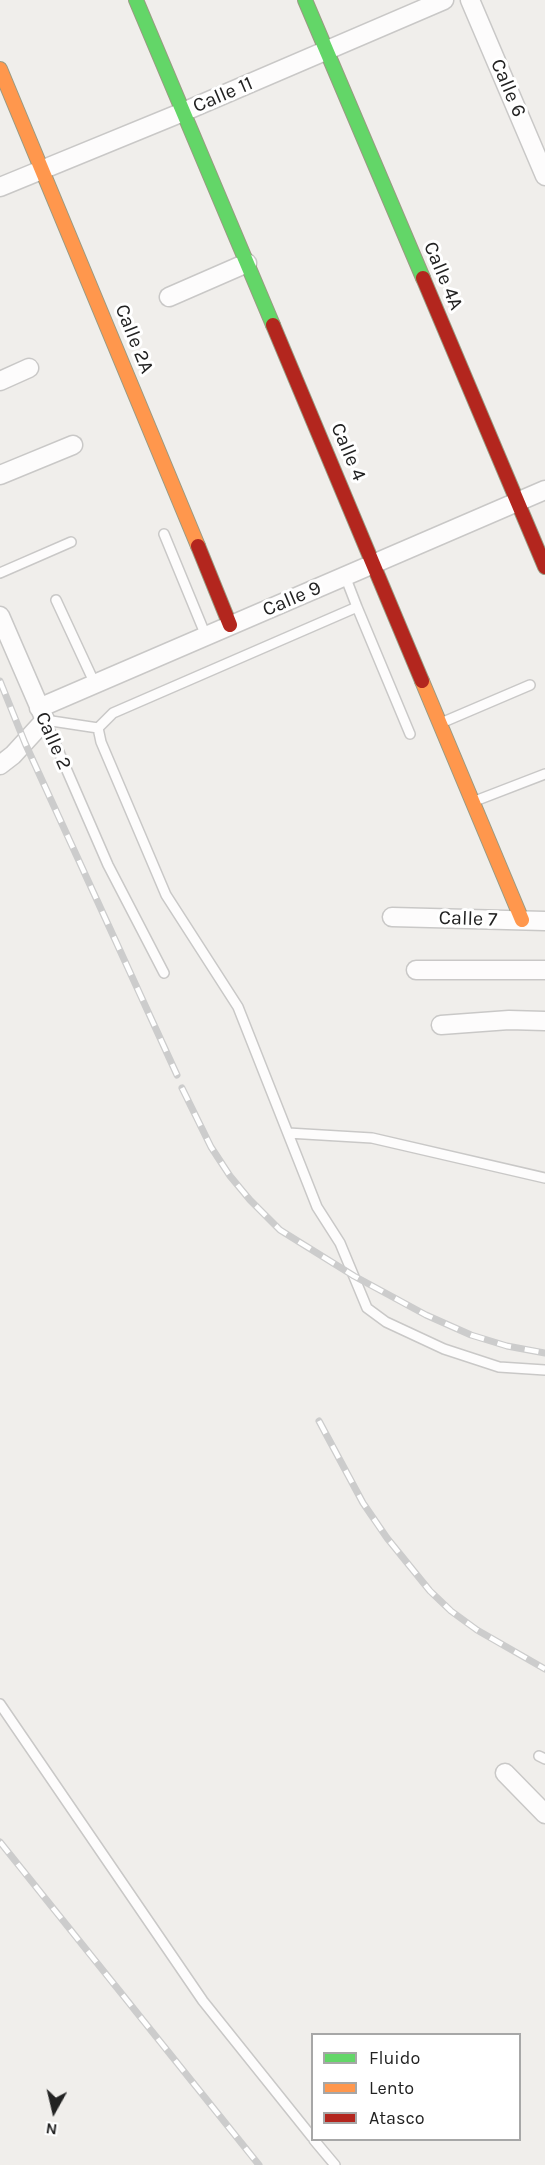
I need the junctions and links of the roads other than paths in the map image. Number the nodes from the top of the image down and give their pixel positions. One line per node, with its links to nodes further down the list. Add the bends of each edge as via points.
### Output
1 (136, 0): 7 (street, Calle 4)
2 (305, 0): 5 (street, Calle 4A)
3 (444, 0): 5 (street, Calle 11)
4 (470, 0): 9 (street, Calle 6)
5 (326, 51): 7 (street, Calle 11); 18 (street, Calle 4A)
6 (0, 69): 8 (street, Calle 2A)
7 (183, 112): 8 (street, Calle 11); 11 (street, Calle 4)
8 (43, 169): 10 (street, Calle 11); 28 (street, Calle 2A)
9 (545, 176)
10 (0, 187)
11 (247, 263): 12 (street); 21 (street, Calle 4)
12 (169, 297)
13 (29, 368): 14 (street)
14 (0, 381)
15 (74, 446): 16 (street)
16 (0, 475)
17 (545, 490): 18 (street, Calle 9)
18 (518, 502): 21 (street, Calle 9); 22 (street, Calle 4A)
19 (164, 534): 29 (lane)
20 (71, 542): 23 (lane)
21 (374, 563): 24 (street, Calle 9); 33 (street, Calle 4)
22 (545, 567)
23 (0, 573)
24 (345, 576): 26 (lane); 28 (street, Calle 9)
25 (56, 600): 30 (lane)
26 (357, 607): 34 (lane, via 113,712); 35 (lane)
27 (0, 616): 32 (street, Calle 2)
28 (230, 625): 29 (street, Calle 9)
29 (206, 636): 30 (street, Calle 9)
30 (95, 684): 32 (street, Calle 9)
31 (530, 685): 33 (lane)
32 (42, 714): 34 (lane); 36 (street, via 13,755); 44 (lane, Calle 2, via 108,865)
33 (441, 723): 38 (street, Calle 4)
34 (99, 728): 47 (lane, via 100,742 166,895 238,1007)
35 (410, 734)
36 (0, 765)
37 (545, 774): 38 (lane)
38 (473, 802): 40 (street, Calle 4)
39 (392, 916): 40 (street, Calle 7)
40 (522, 920): 41 (street, Calle 7)
41 (545, 921)
42 (416, 970): 43 (street)
43 (545, 970)
44 (164, 973)
45 (545, 1022): 46 (street, via 509,1020)
46 (441, 1025)
47 (288, 1133): 48 (lane, via 372,1138); 49 (lane, via 317,1207 340,1243 367,1308 386,1322 444,1349 499,1367)
48 (545, 1178)
49 (545, 1370)
50 (0, 1704): 53 (lane, via 203,2001)
51 (505, 1773): 52 (street)
52 (545, 1814)
53 (311, 2136)
54 (315, 2141): 55 (lane)
55 (335, 2165)

